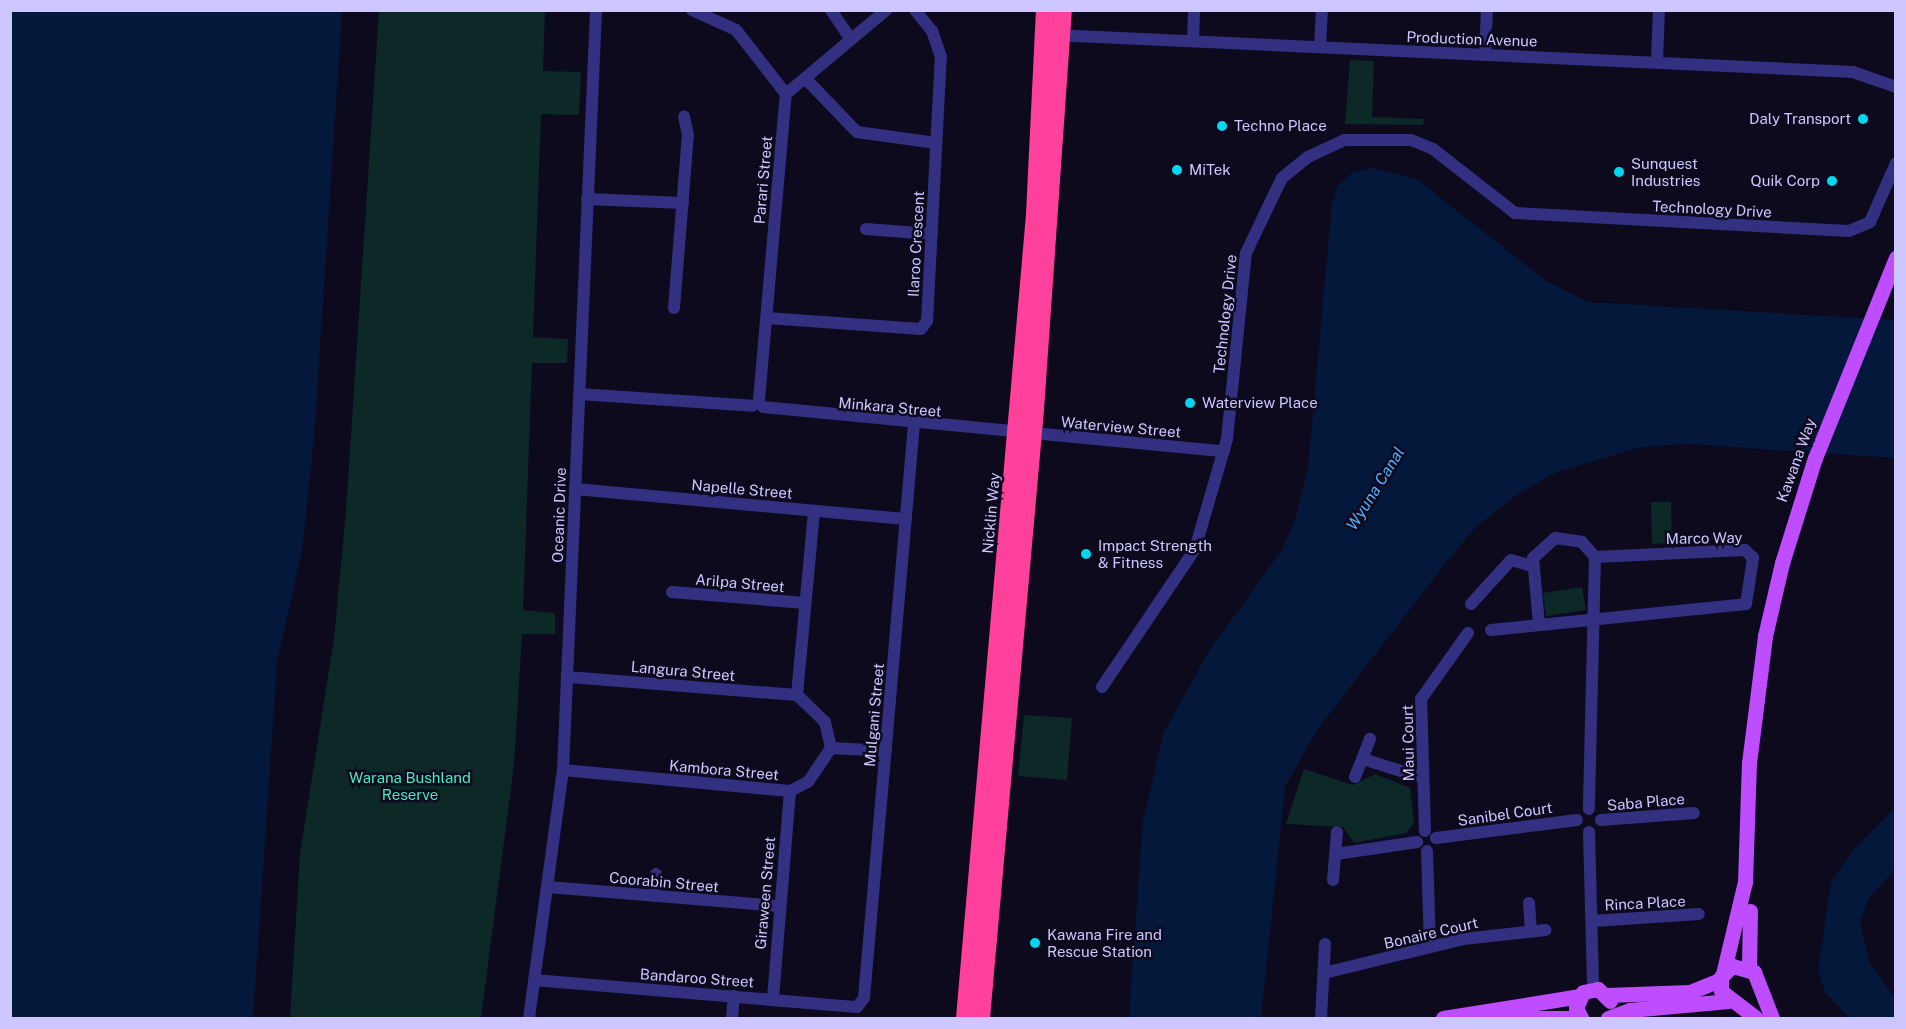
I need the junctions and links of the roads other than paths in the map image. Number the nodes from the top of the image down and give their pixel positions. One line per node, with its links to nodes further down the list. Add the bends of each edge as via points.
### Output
1 (596, 10): 24 (street, Oceanic Drive)
2 (692, 10): 20 (street, via 736,30)
3 (831, 10): 13 (street)
4 (886, 10): 13 (street)
5 (915, 10): 22 (street, Ilaroo Crescent, via 932,31 941,57)
6 (1045, 10): 12 (highway, Nicklin Way)
7 (1063, 10): 12 (highway, Nicklin Way)
8 (1194, 10): 14 (street)
9 (1322, 10): 15 (street)
10 (1487, 10): 16 (street)
11 (1659, 10): 17 (street)
12 (1052, 34): 14 (street, Production Avenue); 34 (highway, Nicklin Way, via 1035,214)
13 (849, 37): 18 (street)
14 (1193, 41): 15 (street, Production Avenue)
15 (1320, 47): 16 (street, Production Avenue)
16 (1485, 55): 17 (street, Production Avenue)
17 (1657, 61): 19 (street, Production Avenue, via 1853,72)
18 (805, 78): 20 (street); 22 (street, via 857,132)
19 (1896, 87)
20 (786, 94): 30 (street, Parari Street)
21 (684, 116): 25 (street, via 688,135)
22 (936, 144): 27 (street, Ilaroo Crescent)
23 (1896, 163): 35 (street, Technology Drive, via 1870,222 1850,231 1530,216 1502,206 1433,149 1411,140 1362,138 1323,148 1282,178 1251,236)
24 (587, 199): 25 (street); 31 (street, Oceanic Drive)
25 (683, 203): 29 (street)
26 (866, 229): 27 (street)
27 (932, 234): 30 (street, Ilaroo Crescent, via 927,321 921,329)
28 (1896, 258): 49 (main road, Kawana Way, via 1815,458 1782,563)
29 (674, 308)
30 (767, 318): 32 (street, Parari Street)
31 (579, 394): 32 (street, Minkara Street); 36 (street, Oceanic Drive)
32 (758, 404): 33 (street, Minkara Street)
33 (914, 424): 34 (street, Minkara Street); 38 (street, Mulgani Street)
34 (1024, 434): 35 (street, Waterview Street); 95 (highway, Nicklin Way); 96 (highway, Nicklin Way)
35 (1224, 451): 50 (street, Technology Drive, via 1185,571)
36 (575, 489): 37 (street, Napelle Street); 48 (street, Oceanic Drive)
37 (814, 511): 38 (street, Napelle Street); 42 (street)
38 (906, 519): 54 (street, Mulgani Street)
39 (1595, 557): 40 (street, via 1582,542 1555,538 1533,558); 44 (street); 44 (street, Marco Way, via 1745,550 1752,558 1746,604 1739,608)
40 (1532, 566): 43 (street, via 1511,560); 45 (street)
41 (672, 592): 42 (street, Arilpa Street)
42 (806, 603): 51 (street)
43 (1471, 604)
44 (1594, 616): 45 (street); 60 (street)
45 (1539, 624): 46 (street)
46 (1491, 630)
47 (1468, 633): 58 (street, Maui Court, via 1421,699)
48 (567, 677): 51 (street, Langura Street); 56 (street, Oceanic Drive)
49 (1759, 684): 83 (main road, Kawana Way, via 1756,872 1746,940); 85 (main road, Kawana Way, via 1749,763 1745,882)
50 (1102, 687)
51 (797, 695): 53 (street, via 825,722)
52 (1370, 739): 55 (street)
53 (831, 747): 54 (street); 59 (street, Kambora Street, via 808,782)
54 (886, 751): 92 (street, Mulgani Street, via 864,998)
55 (1363, 759): 57 (street); 58 (street)
56 (563, 770): 59 (street, Kambora Street); 73 (street, Oceanic Drive)
57 (1355, 777)
58 (1423, 778): 64 (street, Maui Court)
59 (790, 791): 76 (street, Giraween Street)
60 (1589, 809): 62 (street); 63 (street)
61 (1694, 813): 63 (street, Saba Place)
62 (1577, 819): 66 (street); 67 (street, Sanibel Court)
63 (1600, 820): 66 (street)
64 (1425, 831): 67 (street); 68 (street)
65 (1337, 832): 70 (street)
66 (1589, 832): 78 (street)
67 (1436, 838): 69 (street)
68 (1417, 842): 69 (street); 70 (street)
69 (1428, 851): 82 (street)
70 (1336, 854): 72 (street)
71 (656, 874): 74 (street)
72 (1333, 880)
73 (548, 887): 74 (street, Coorabin Street); 86 (street, Oceanic Drive)
74 (654, 896): 76 (street, Coorabin Street)
75 (1528, 903): 79 (street)
76 (778, 906): 90 (street, Giraween Street)
77 (1699, 914): 78 (street, Rinca Place)
78 (1593, 921): 88 (street)
79 (1531, 930): 80 (street, Bonaire Court); 82 (street, Bonaire Court)
80 (1546, 930)
81 (1325, 944): 84 (street)
82 (1430, 946): 84 (street, Bonaire Court)
83 (1749, 968): 85 (main road, via 1738,965); 87 (main road)
84 (1324, 973): 97 (street)
85 (1722, 977): 88 (main road, via 1690,992); 91 (main road)
86 (534, 980): 89 (street, Bandaroo Street); 93 (street, Oceanic Drive)
87 (1758, 988): 91 (main road, via 1751,999); 103 (main road)
88 (1593, 993): 98 (main road); 100 (main road, via 1576,1008); 101 (main road, via 1611,1009)
89 (734, 996): 90 (street, Bandaroo Street); 94 (street)
90 (773, 998): 92 (street, Bandaroo Street)
91 (1732, 1002): 101 (main road, via 1630,1010); 102 (main road)
92 (857, 1007)
93 (529, 1018)
94 (732, 1018)
95 (965, 1018)
96 (981, 1018)
97 (1321, 1018)
98 (1443, 1018)
99 (1506, 1018): 100 (main road)
100 (1581, 1018)
101 (1607, 1018)
102 (1756, 1018)
103 (1772, 1018)

